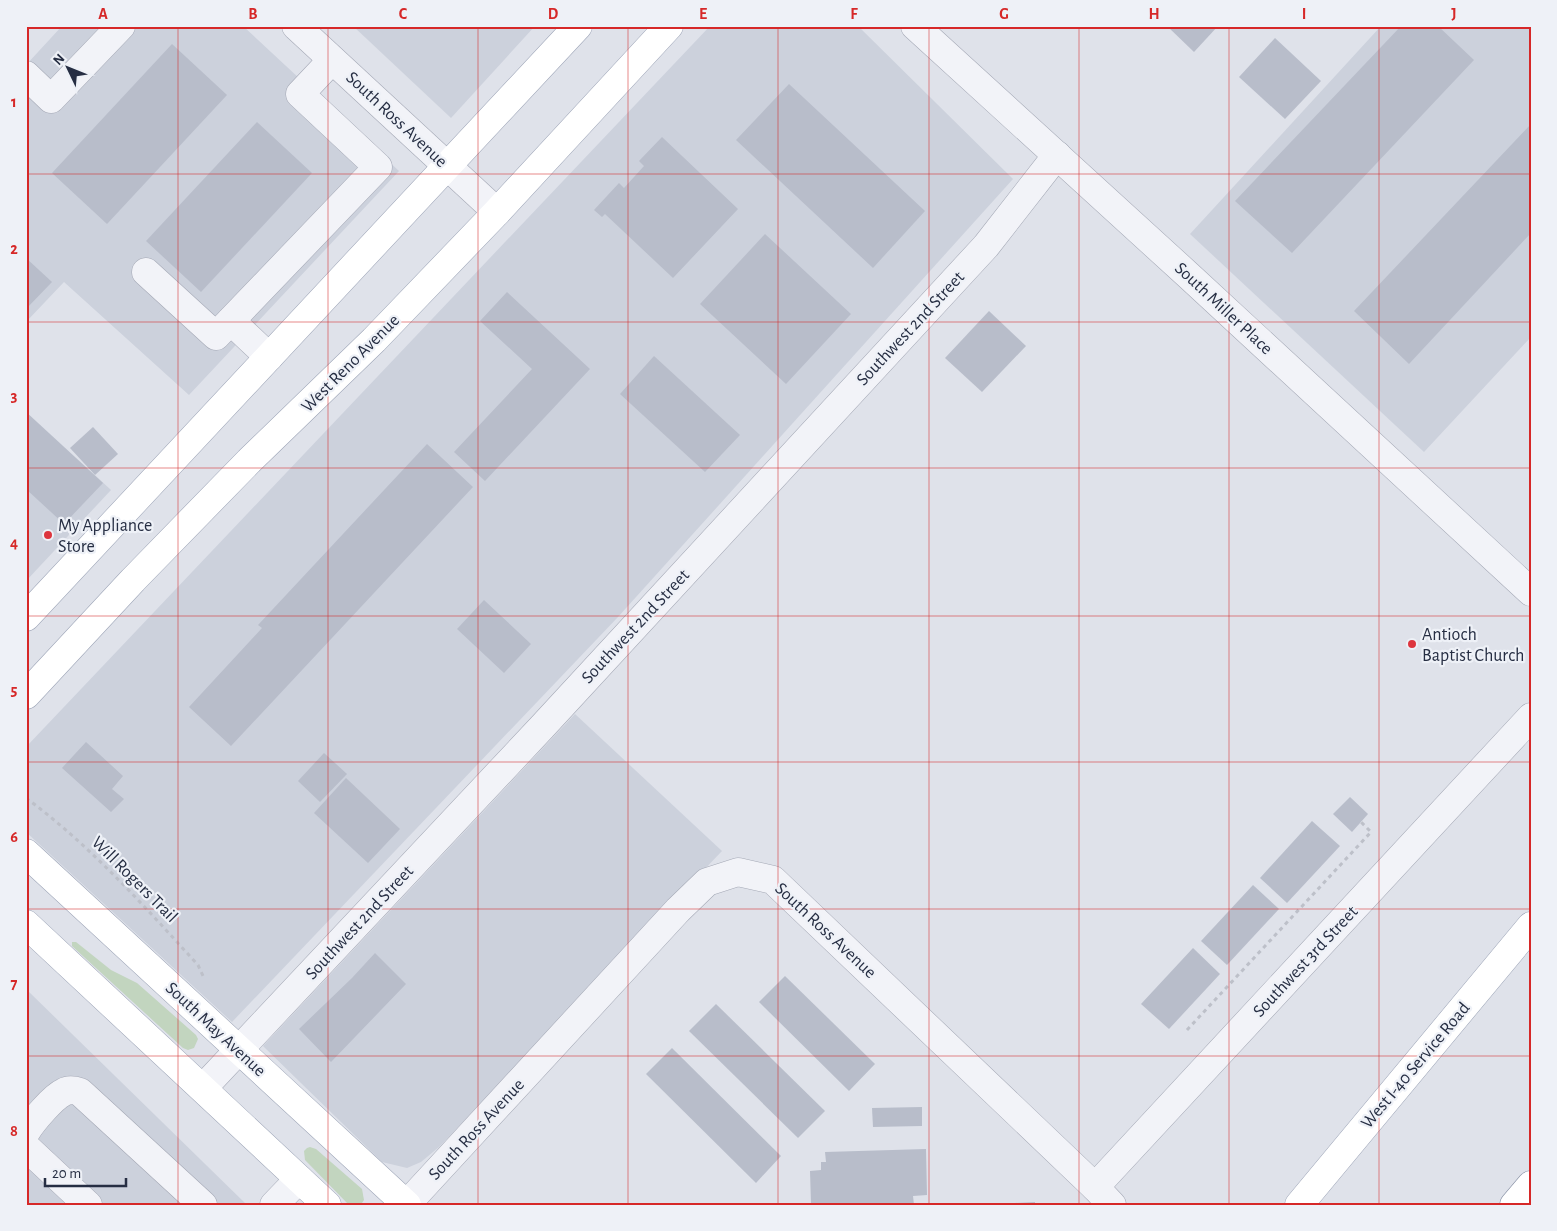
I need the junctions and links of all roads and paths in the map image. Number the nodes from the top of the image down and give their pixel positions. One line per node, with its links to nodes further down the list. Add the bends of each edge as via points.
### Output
1 (121, 26): 7 (street, via 51,99)
2 (296, 26): 6 (street, South Ross Avenue)
3 (578, 26): 9 (main road)
4 (669, 26): 10 (main road, West Reno Avenue)
5 (915, 26): 8 (street, South Miller Place)
6 (332, 60): 9 (street, South Ross Avenue); 12 (street, via 300,94 378,167)
7 (26, 74)
8 (1057, 155): 14 (street, South Miller Place); 25 (street, Southwest 2nd Street, via 986,246)
9 (448, 166): 10 (street, South Ross Avenue); 13 (main road)
10 (497, 212): 16 (main road, West Reno Avenue, via 374,340 249,461)
11 (146, 272): 12 (street, via 216,336)
12 (231, 321): 13 (street)
13 (270, 357): 15 (main road)
14 (1531, 592)
15 (29, 608)
16 (26, 695)
17 (1531, 717): 31 (street, Southwest 3rd Street)
18 (26, 798): 23 (path, Will Rogers Trail, via 52,817 124,883 198,965)
19 (1361, 822): 24 (path, via 1371,832)
20 (26, 853): 25 (main road, South May Avenue)
21 (26, 924): 26 (main road)
22 (1531, 926): 37 (main road, West I-40 Service Road)
23 (207, 984)
24 (1187, 1030)
25 (239, 1050): 26 (street, Southwest 2nd Street); 36 (main road, South May Avenue)
26 (203, 1088): 29 (main road)
27 (26, 1132): 33 (street, via 58,1095 73,1090 80,1092)
28 (26, 1146): 32 (street)
29 (299, 1178): 34 (street); 35 (main road)
30 (1531, 1185): 38 (main road)
31 (1103, 1196): 36 (street, South Ross Avenue, via 773,880 738,872 707,882 678,910)
32 (88, 1205)
33 (204, 1205)
34 (274, 1205)
35 (326, 1205)
36 (406, 1205)
37 (1299, 1205)
38 (1514, 1205)

